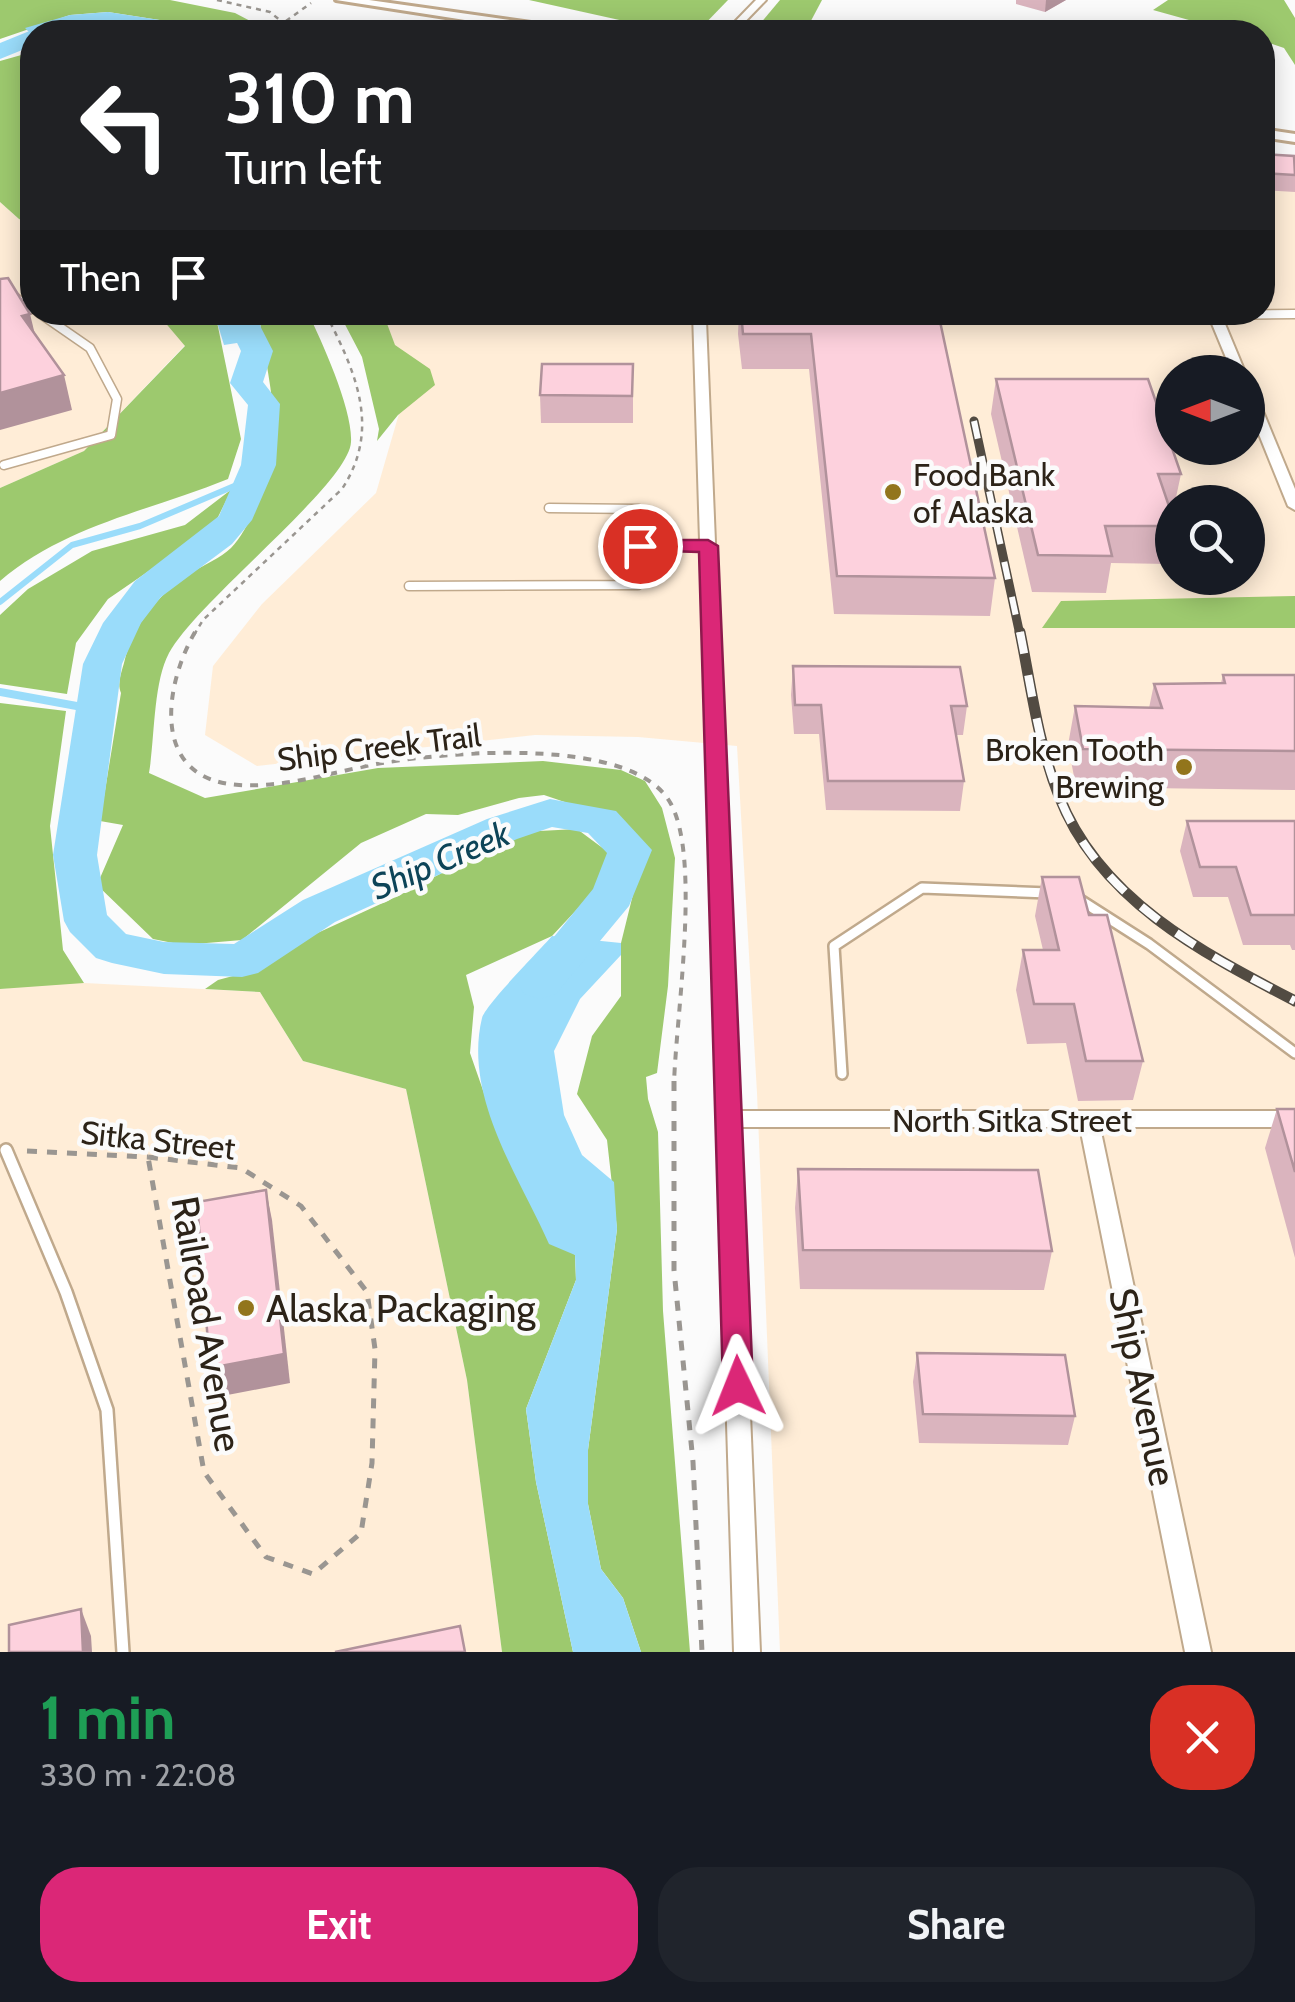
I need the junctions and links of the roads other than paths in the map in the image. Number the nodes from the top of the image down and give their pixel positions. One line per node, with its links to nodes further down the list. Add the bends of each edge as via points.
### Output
1 (342, 0): 3 (street)
2 (761, 0): 4 (street)
3 (483, 20)
4 (742, 20)
5 (56, 325): 10 (lane, via 90,348 118,399 111,435)
6 (699, 325): 14 (street)
7 (1220, 325): 8 (street)
8 (1233, 355)
9 (1265, 433): 11 (street)
10 (4, 465)
11 (1295, 506)
12 (549, 508): 13 (lane, via 639,509)
13 (640, 546): 14 (lane); 15 (lane, via 638,586)
14 (708, 546): 18 (street)
15 (409, 586)
16 (1295, 1053): 17 (lane, via 1150,944 1070,894 922,888 834,946)
17 (842, 1074)
18 (730, 1120): 20 (street, North Sitka Street); 23 (street)
19 (1295, 1120): 20 (street, North Sitka Street)
20 (1089, 1121): 24 (street, Ship Avenue)
21 (6, 1150): 22 (lane, via 107,1410)
22 (123, 1652)
23 (746, 1652)
24 (1198, 1652)

